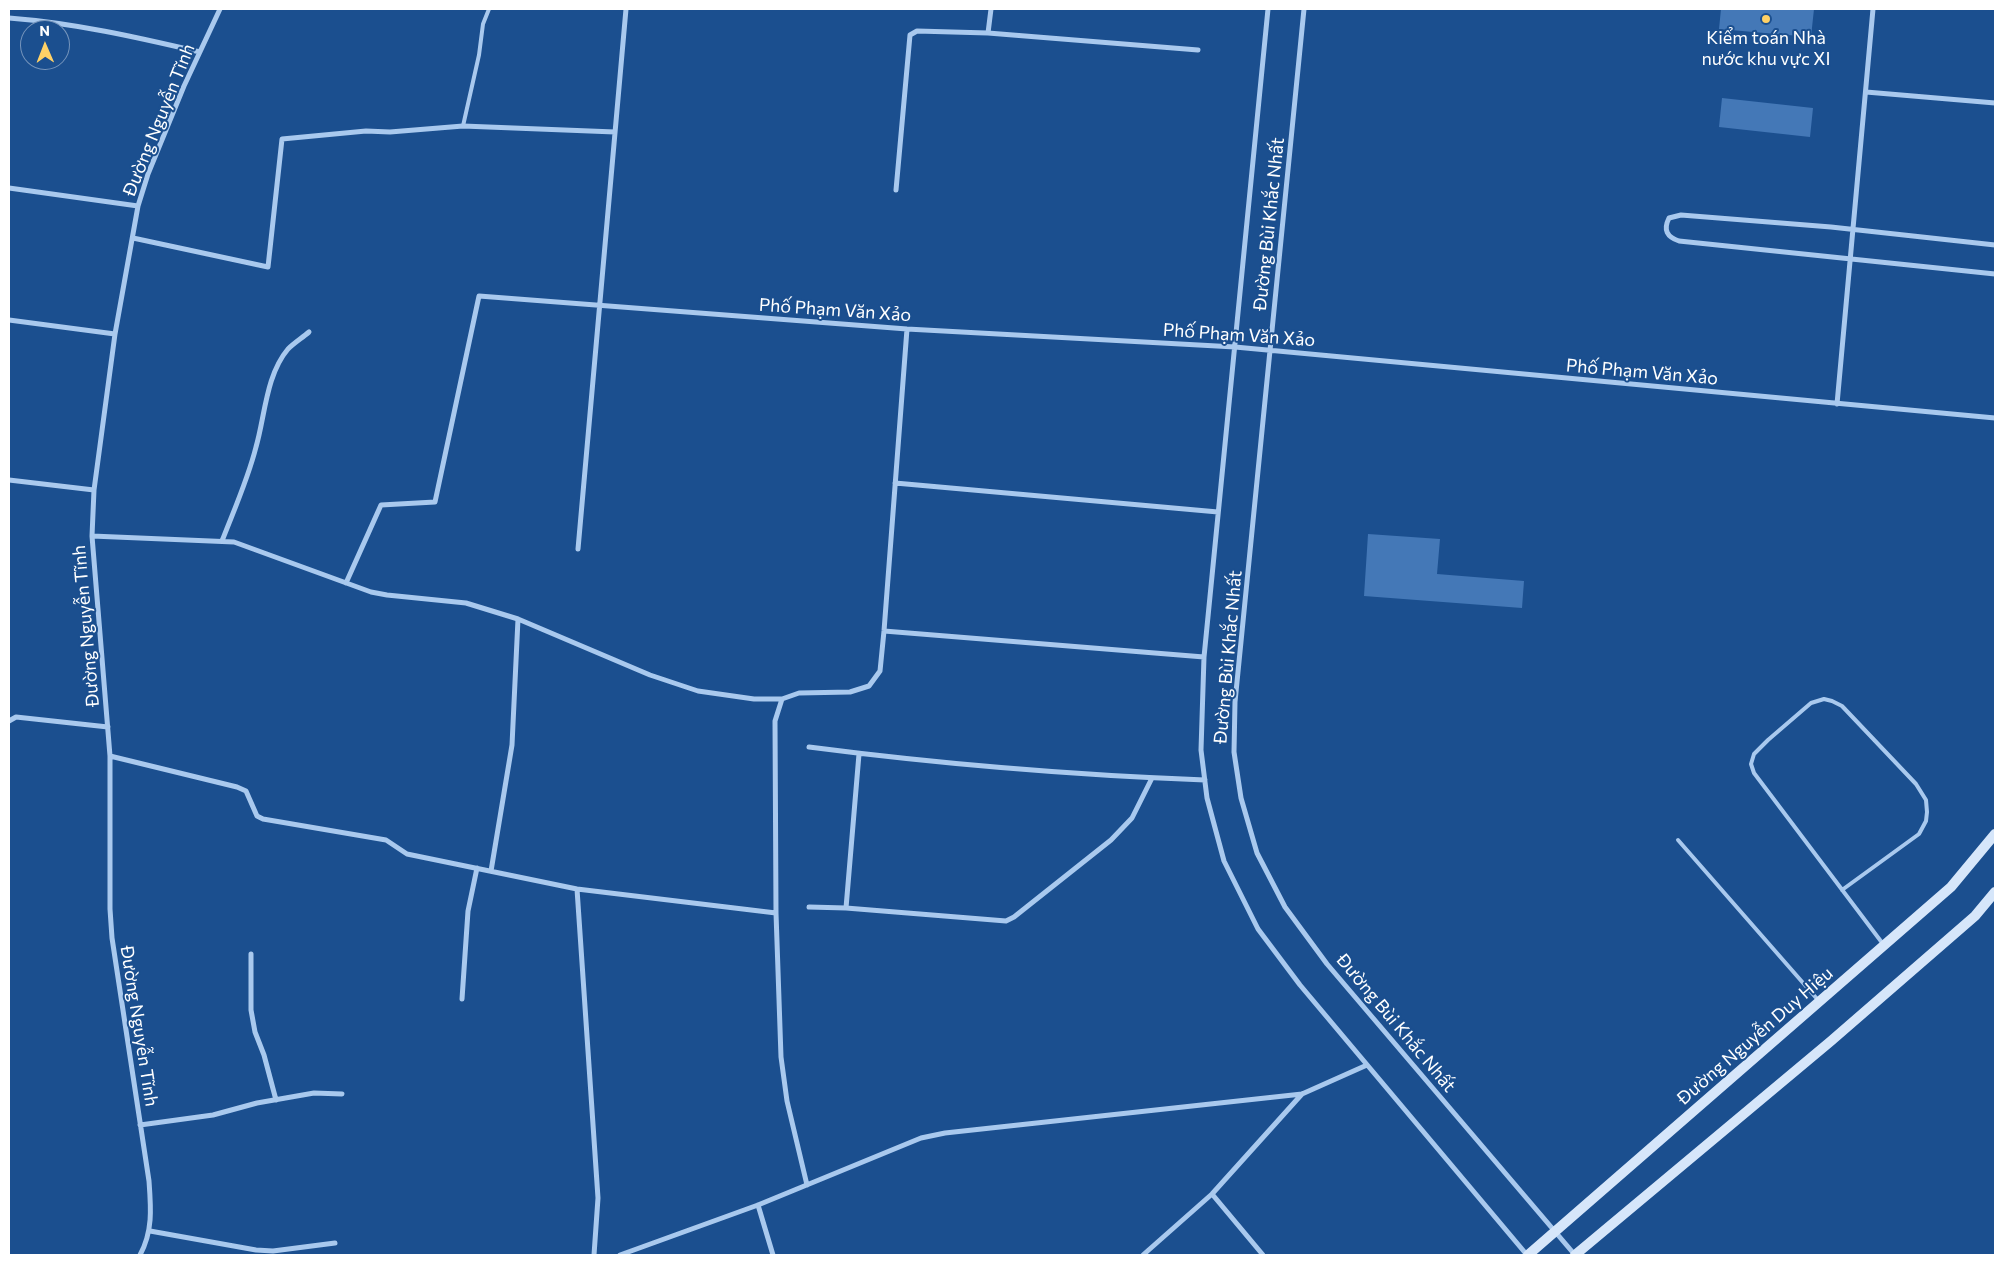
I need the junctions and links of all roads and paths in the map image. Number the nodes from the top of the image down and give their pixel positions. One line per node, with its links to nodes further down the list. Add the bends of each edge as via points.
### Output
1 (220, 9): 11 (street, Đường Nguyễn Tĩnh)
2 (488, 9): 14 (lane)
3 (626, 9): 15 (street)
4 (991, 9): 9 (street)
5 (1268, 9): 29 (street, Đường Bùi Khắc Nhất)
6 (1304, 9): 30 (street, Đường Bùi Khắc Nhất)
7 (1873, 9): 12 (street)
8 (9, 18): 11 (street, via 108,30)
9 (988, 33): 10 (street); 17 (street, via 917,31 910,35)
10 (1198, 50)
11 (200, 52): 18 (street, Đường Nguyễn Tĩnh)
12 (1866, 92): 13 (street); 19 (street)
13 (1995, 103)
14 (463, 126): 15 (street); 20 (street, via 282,139 268,267)
15 (614, 132): 24 (street)
16 (9, 188): 18 (street)
17 (896, 190)
18 (138, 206): 20 (street, Đường Nguyễn Tĩnh)
19 (1852, 229): 21 (street); 22 (street); 22 (street, via 1681,215 1669,218 1665,226 1666,233 1679,241)
20 (133, 238): 28 (street, Đường Nguyễn Tĩnh)
21 (1995, 245)
22 (1849, 259): 23 (street); 31 (street)
23 (1995, 274)
24 (599, 306): 26 (street, Phố Phạm Văn Xảo); 39 (street); 40 (street, Phố Phạm Văn Xảo, via 479,296 435,502 381,505)
25 (9, 320): 28 (street)
26 (907, 329): 29 (street, Phố Phạm Văn Xảo); 34 (street)
27 (309, 332): 38 (street, via 288,350 279,364 270,386 247,476)
28 (116, 334): 35 (street, Đường Nguyễn Tĩnh)
29 (1235, 347): 30 (street, Phố Phạm Văn Xảo); 36 (street, Đường Bùi Khắc Nhất)
30 (1270, 350): 31 (street, Phố Phạm Văn Xảo); 75 (street, Đường Bùi Khắc Nhất, via 1234,732 1241,798 1257,853 1286,907 1327,964)
31 (1837, 404): 32 (street, Phố Phạm Văn Xảo)
32 (1995, 418)
33 (9, 480): 35 (street)
34 (895, 483): 36 (street); 42 (street)
35 (94, 490): 37 (street, Đường Nguyễn Tĩnh)
36 (1218, 512): 43 (street, Đường Bùi Khắc Nhất)
37 (92, 536): 38 (street); 46 (street, Đường Nguyễn Tĩnh)
38 (222, 541): 40 (street, via 234,542)
39 (578, 549)
40 (346, 583): 41 (street, via 387,596 466,603)
41 (518, 619): 44 (street, via 698,691 754,699); 55 (street, via 512,745)
42 (884, 630): 43 (street); 44 (street, via 880,671 869,686 850,692 799,693)
43 (1204, 657): 51 (street, Đường Bùi Khắc Nhất, via 1201,750)
44 (782, 699): 61 (street, via 775,721)
45 (9, 721): 46 (street, via 16,717)
46 (108, 727): 49 (street, Đường Nguyễn Tĩnh)
47 (809, 747): 48 (street)
48 (859, 754): 50 (street); 60 (street)
49 (110, 756): 54 (street, via 246,790 256,816 262,819 386,840 407,854); 70 (street, Đường Nguyễn Tĩnh, via 112,938)
50 (1152, 778): 51 (street); 60 (street, via 1132,818 1111,840 1006,921)
51 (1205, 780): 66 (street, Đường Bùi Khắc Nhất, via 1224,861 1258,929)
52 (1995, 834): 62 (street, Đường Nguyễn Duy Hiệu, via 1951,887)
53 (1678, 840): 65 (lane)
54 (477, 868): 55 (street); 64 (street, via 468,911)
55 (491, 871): 56 (street)
56 (577, 889): 61 (street); 78 (street, via 598,1198)
57 (1842, 890): 57 (lane, via 1919,834 1926,822 1926,800 1916,784 1842,706 1824,699 1811,703 1768,740 1754,754 1751,764 1754,773); 62 (lane)
58 (1995, 892): 84 (street, via 1975,916 1831,1041)
59 (810, 907): 60 (street)
60 (846, 908)
61 (776, 913): 71 (street, via 781,1058)
62 (1884, 945): 65 (street, Đường Nguyễn Duy Hiệu)
63 (251, 954): 69 (street, via 251,1010)
64 (462, 999)
65 (1820, 1001): 75 (street, Đường Nguyễn Duy Hiệu)
66 (1367, 1065): 68 (street); 83 (street, Đường Bùi Khắc Nhất)
67 (342, 1094): 69 (street, via 314,1093)
68 (1302, 1094): 71 (street, via 945,1133 921,1138); 72 (street)
69 (276, 1100): 70 (street, via 213,1114)
70 (140, 1124): 74 (street, Đường Nguyễn Tĩnh, via 149,1181)
71 (807, 1185): 73 (street)
72 (1212, 1194): 81 (street); 82 (street)
73 (758, 1205): 79 (street); 80 (street)
74 (150, 1230): 76 (street, via 256,1250); 77 (street, Đường Nguyễn Tĩnh)
75 (1556, 1232): 83 (street, Đường Nguyễn Duy Hiệu); 84 (street, Đường Bùi Khắc Nhất)
76 (336, 1243)
77 (140, 1255)
78 (594, 1255)
79 (620, 1255)
80 (773, 1255)
81 (1143, 1255)
82 (1263, 1255)
83 (1527, 1255)
84 (1575, 1255)

